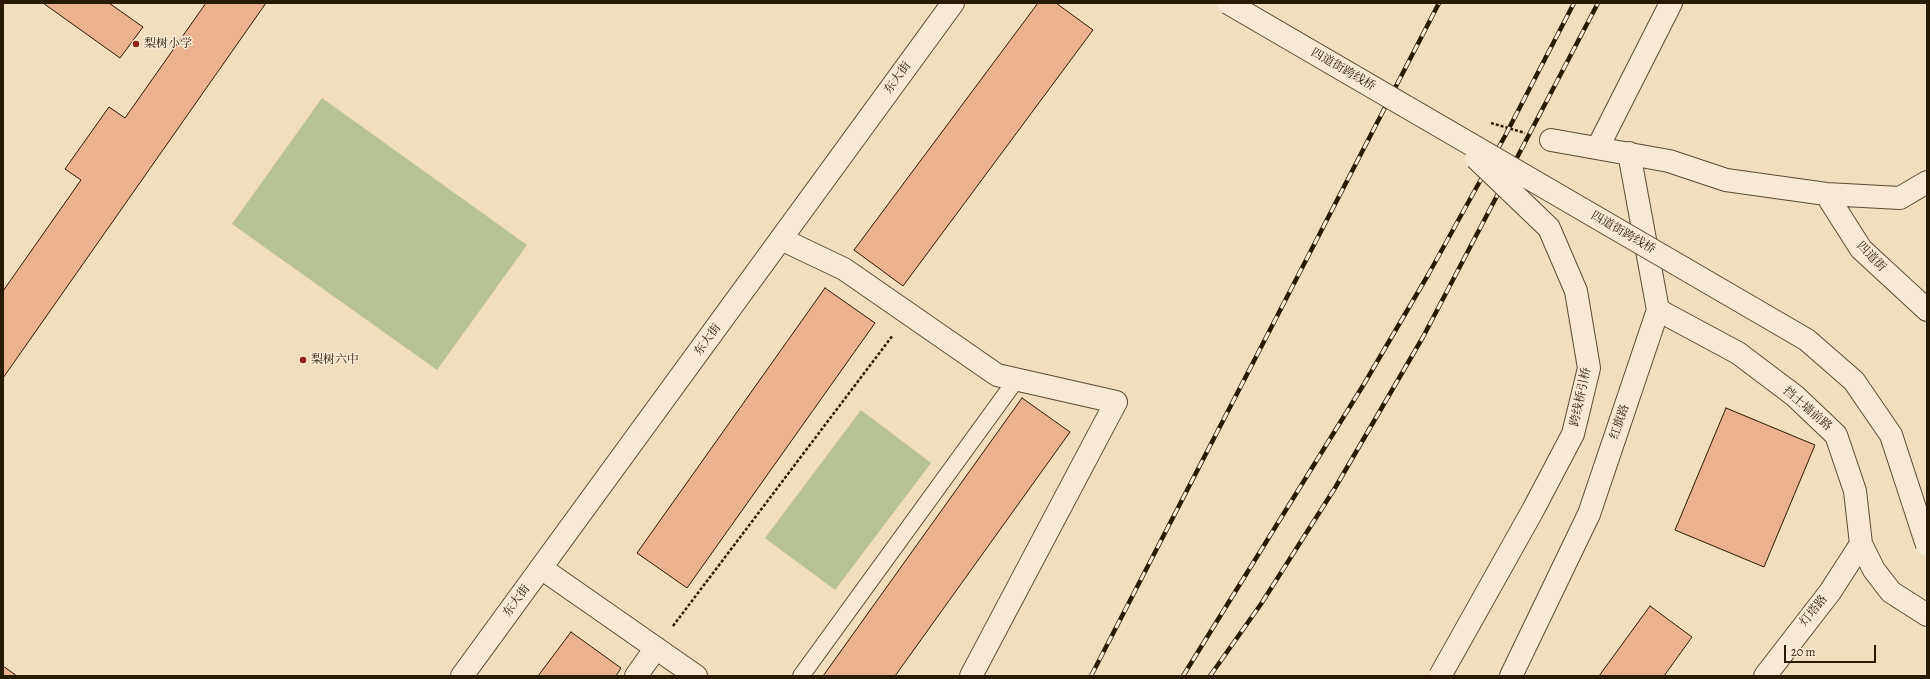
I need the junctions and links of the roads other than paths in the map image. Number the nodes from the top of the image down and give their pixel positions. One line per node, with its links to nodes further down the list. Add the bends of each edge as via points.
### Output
1 (953, 3): 10 (street, 东大街)
2 (1228, 3): 4 (street, 四道街跨线桥, bridge)
3 (1671, 3): 6 (street)
4 (1451, 133): 15 (street, 四道街跨线桥, bridge, via 1807,340 1854,381 1891,435); 24 (street, 跨线桥引桥, bridge, via 1549,228 1576,291 1589,368 1573,434)
5 (1551, 140): 6 (street)
6 (1598, 147): 7 (street)
7 (1629, 153): 9 (street, via 1669,161 1726,180); 11 (street, 红旗路)
8 (1927, 182): 9 (street, via 1900,198)
9 (1826, 194): 12 (street, 四道街, via 1861,249)
10 (781, 239): 13 (street, via 844,269 997,375); 16 (street, 东大街)
11 (1658, 310): 14 (street, 挡土墙前路, via 1738,354 1795,396 1836,435 1855,491); 25 (street, 红旗路, via 1589,514)
12 (1927, 310)
13 (1016, 380): 22 (lane); 23 (street, via 1116,402)
14 (1861, 544): 17 (street, 挡土墙前路, via 1874,570 1891,592); 26 (street, 灯塔路, via 1830,592)
15 (1927, 545)
16 (541, 568): 18 (street); 19 (street, 东大街)
17 (1927, 616)
18 (656, 648): 20 (street); 21 (street)
19 (462, 676)
20 (636, 676)
21 (696, 676)
22 (801, 676)
23 (971, 676)
24 (1440, 676)
25 (1512, 676)
26 (1765, 676)

